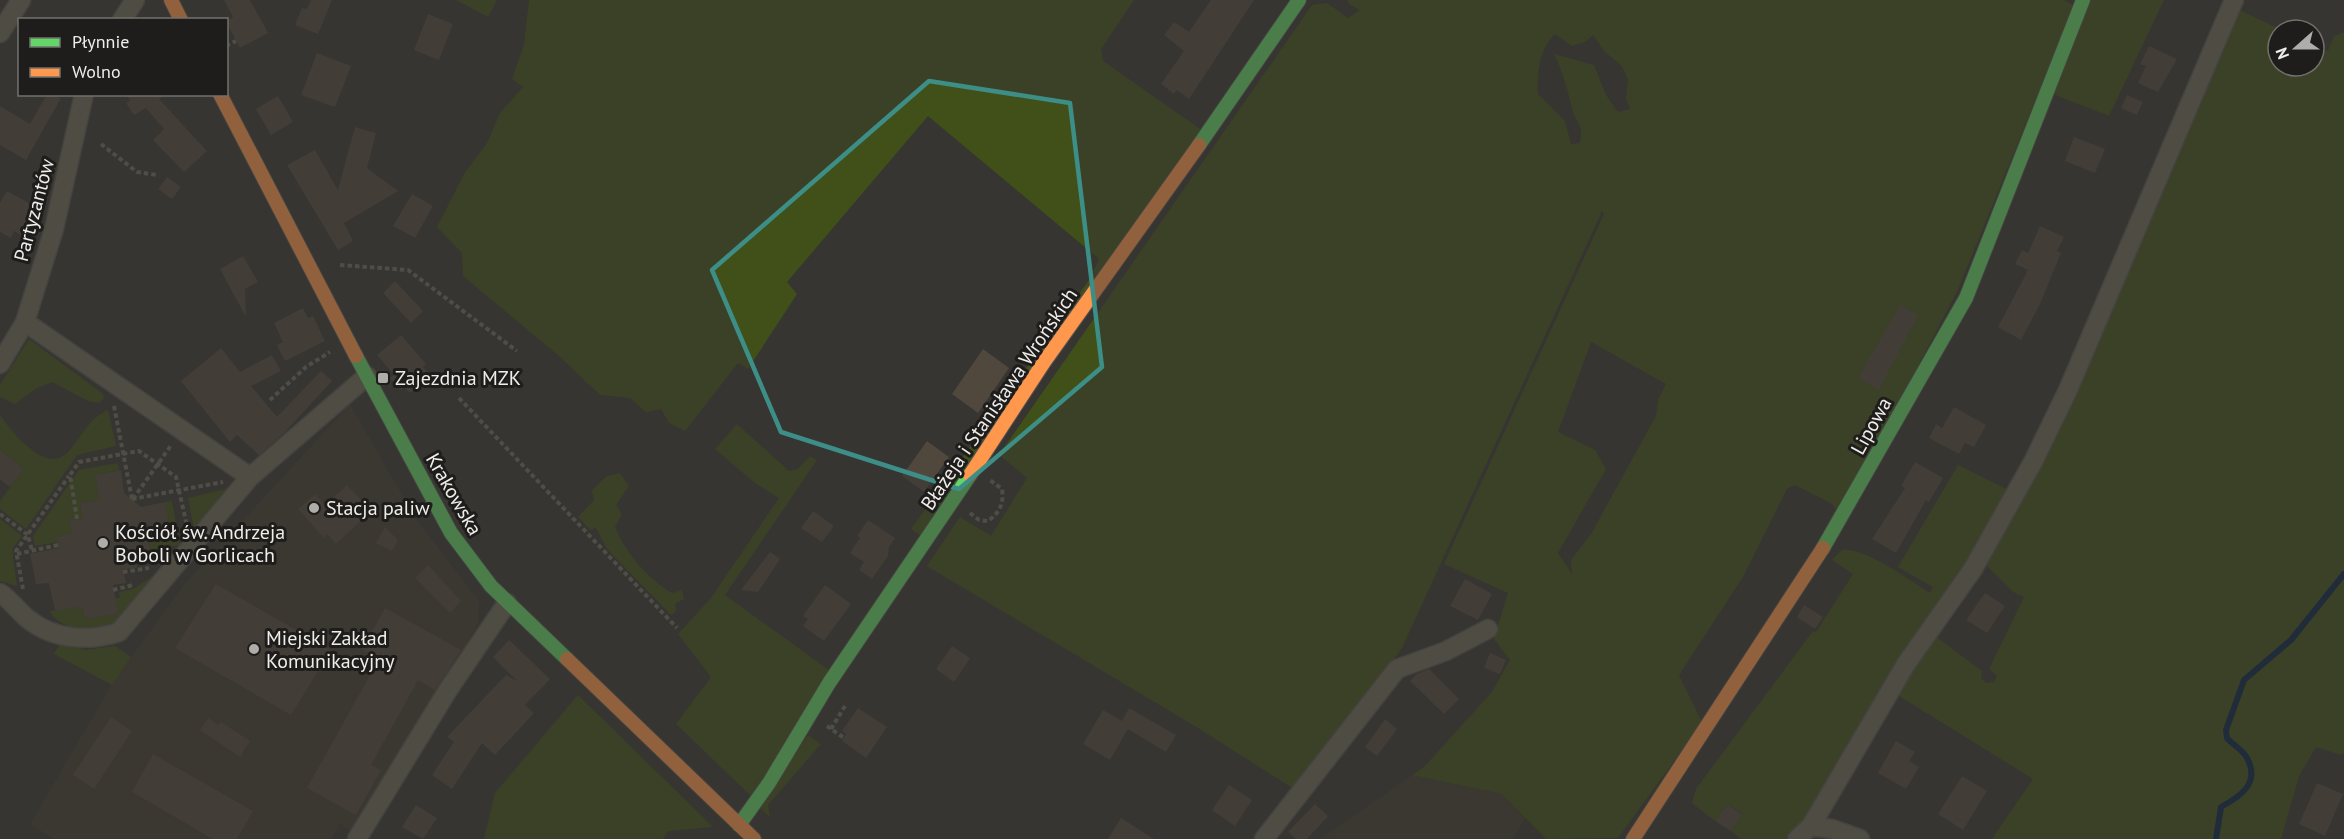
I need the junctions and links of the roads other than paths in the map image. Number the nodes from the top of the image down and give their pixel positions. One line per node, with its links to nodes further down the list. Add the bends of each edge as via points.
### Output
1 (21, 0): 9 (street)
2 (135, 0): 7 (street)
3 (171, 0): 8 (street)
4 (1299, 0): 19 (street, Błażeja i Stanisława Wrońskich, via 1044,362)
5 (2083, 0): 24 (street, Lipowa, via 1966,298 1830,538)
6 (2234, 0): 20 (street, via 2072,381 2033,462 1972,569 1906,664)
7 (123, 18)
8 (180, 18)
9 (0, 33)
10 (84, 96): 12 (street, Partyzantów, via 54,228)
11 (221, 96): 14 (street, Krakowska)
12 (25, 322): 13 (street, Partyzantów); 15 (street)
13 (0, 364)
14 (367, 376): 15 (street); 17 (street, Krakowska, via 451,533)
15 (250, 477): 16 (street, via 119,632 99,639 64,637 29,620)
16 (0, 593)
17 (507, 603): 19 (street, Krakowska); 21 (street, via 448,690)
18 (1488, 629): 23 (street, via 1446,651 1397,669)
19 (739, 825): 22 (street, Krakowska)
20 (1811, 825): 25 (street); 26 (street)
21 (357, 839)
22 (754, 839)
23 (1264, 839)
24 (1633, 839)
25 (1797, 839)
26 (1860, 839)

